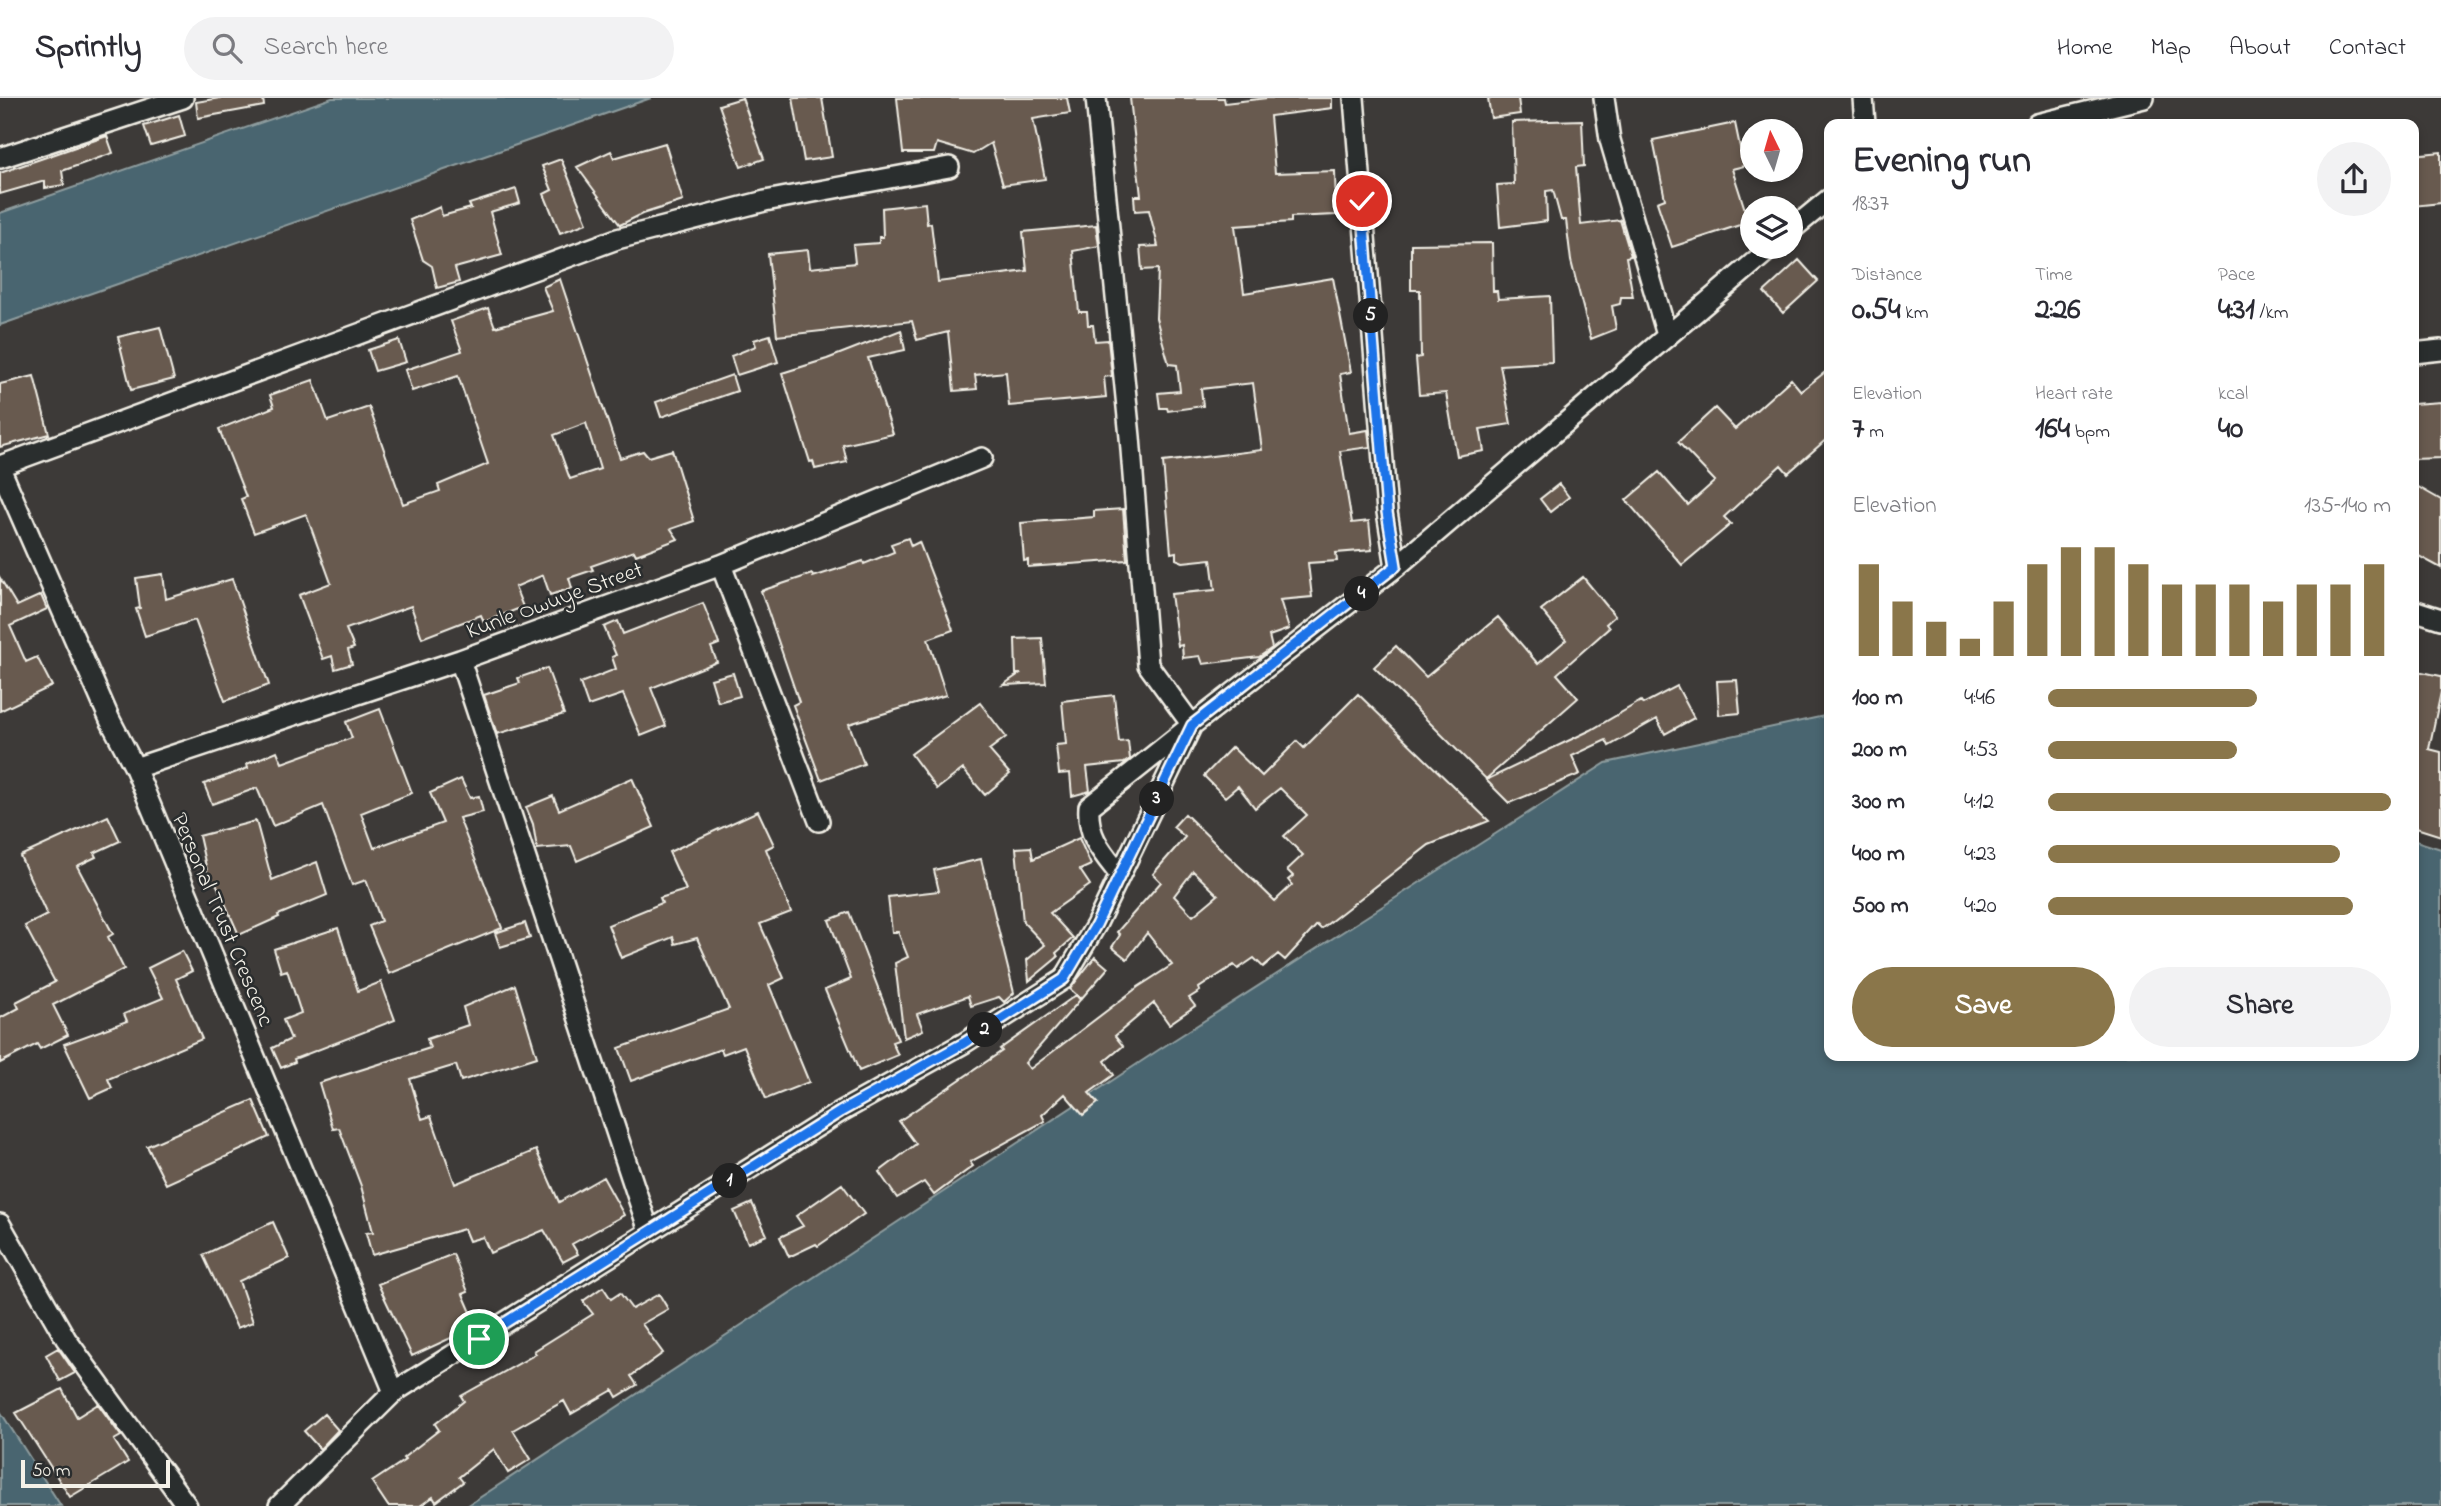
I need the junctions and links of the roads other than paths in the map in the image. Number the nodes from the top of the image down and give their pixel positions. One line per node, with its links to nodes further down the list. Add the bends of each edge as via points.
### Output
1 (183, 98): 9 (street)
2 (1096, 98): 24 (street, via 1148,665)
3 (1354, 98): 20 (street, via 1387,512)
4 (1604, 98): 14 (street, via 1610,141)
5 (1863, 98): 7 (street)
6 (2144, 98): 8 (street)
7 (1865, 119)
8 (2058, 119)
9 (0, 158)
10 (949, 167): 18 (street, via 765,201 617,239)
11 (1824, 203): 12 (street)
12 (1803, 220)
13 (1758, 259): 14 (street)
14 (1667, 335): 20 (street)
15 (2441, 350): 16 (street)
16 (2419, 353)
17 (982, 458): 19 (street, Kunle Owuye Street)
18 (0, 467): 25 (street, Personal Trust Crescenc)
19 (721, 565): 23 (street, Kunle Owuye Street); 26 (street)
20 (1396, 566): 24 (street)
21 (2419, 612): 22 (street)
22 (2441, 619)
23 (460, 660): 25 (street, Kunle Owuye Street); 29 (street)
24 (1192, 725): 27 (street); 27 (street, via 1089,807 1088,826)
25 (135, 768): 30 (street, Personal Trust Crescenc)
26 (819, 821)
27 (1120, 875): 29 (street, via 1064,979)
28 (0, 1224): 31 (street, via 66,1339)
29 (649, 1231): 30 (street)
30 (394, 1392): 32 (street)
31 (187, 1506)
32 (279, 1506)

